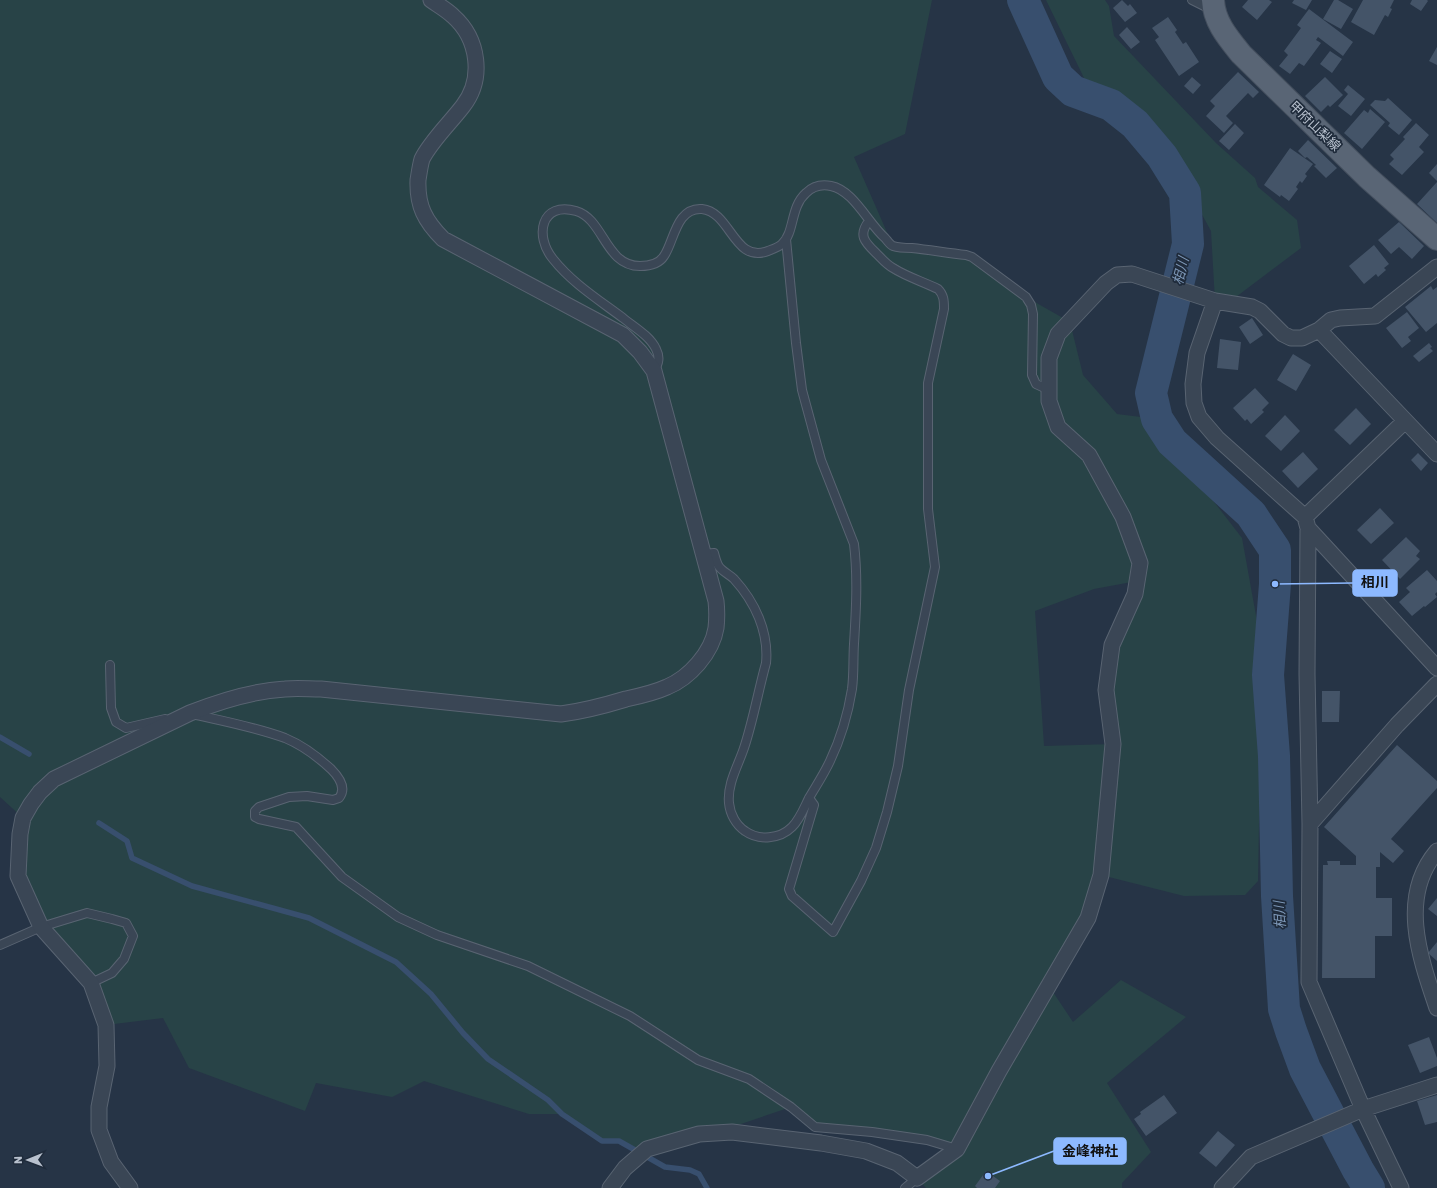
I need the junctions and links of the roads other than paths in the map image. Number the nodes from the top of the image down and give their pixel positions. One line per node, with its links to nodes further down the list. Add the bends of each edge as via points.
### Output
1 (431, 0): 10 (street, via 453,15 469,36 474,48 476,76 464,105 422,161 418,191 428,222 443,239 623,335)
2 (1192, 0): 3 (lane)
3 (1213, 6): 6 (main road, 甲府山梨線, via 1224,31 1241,54 1367,177)
4 (869, 221): 5 (lane, via 850,196 840,189 820,185 811,188 797,203); 11 (lane, via 893,246 972,257 1026,297 1034,314 1032,375 1036,384); 20 (lane, via 863,233 867,245 893,268 938,289 944,298 944,309 928,383 928,509 935,567 887,812 876,848 833,932 792,896 789,889 814,805)
5 (786, 239): 10 (lane, via 782,244 765,252 748,251 740,246 718,216 708,210 693,210 686,214 674,230 665,256 648,266 638,266 619,260 590,220 577,211 563,209 554,211 547,217 542,234 544,246 552,258 570,277 644,334 656,348 660,358); 20 (lane, via 802,390 821,460 854,544 855,555 856,611 852,688 848,711 829,762)
6 (1437, 239)
7 (1437, 267): 9 (street, via 1375,316 1331,320)
8 (1215, 301): 9 (street, via 1252,307 1291,338 1302,338); 11 (street, via 1132,274 1117,275 1106,283 1058,334 1049,358); 14 (street, via 1197,353 1193,384 1194,402 1199,417 1217,438)
9 (1318, 330): 12 (street)
10 (654, 371): 15 (street)
11 (1049, 390): 29 (street, via 1049,401 1058,427 1089,455 1122,517 1140,563 1135,594 1112,645 1106,690 1113,744 1101,875 1088,918)
12 (1405, 421): 13 (street); 14 (street)
13 (1437, 454)
14 (1307, 523): 17 (street); 21 (street)
15 (704, 554): 19 (street, via 716,601 716,629 712,641 690,672 668,687 654,692 582,712 561,714 321,689 285,689 252,693); 20 (lane, via 714,553 718,565 734,578 752,603 766,642 766,663 744,748 730,786 731,815 749,834 773,837 791,828)
16 (110, 665): 19 (lane, via 111,708 116,722 126,728)
17 (1437, 668)
18 (1437, 684): 21 (street, via 1397,725)
19 (190, 713): 23 (street, via 54,779 31,804 23,818 20,834 18,876); 29 (lane, via 246,726 286,739 319,758 338,776 343,788 340,798 333,800 307,796 289,797 259,807 255,811 256,817 296,827 342,877 398,917 437,935 528,966 630,1016 698,1060 750,1079 791,1107 814,1127 919,1139)
20 (809, 798)
21 (1310, 824): 28 (street, via 1309,982)
22 (1437, 851): 26 (street, via 1424,872 1417,892 1415,914 1422,964)
23 (41, 927): 24 (lane); 25 (street); 25 (lane, via 87,913 126,923 133,936 124,959 112,973)
24 (0, 945)
25 (91, 983): 31 (street, via 106,1025 107,1066 98,1107 99,1130 111,1162)
26 (1437, 1008)
27 (1437, 1084): 28 (street)
28 (1357, 1112): 34 (street, via 1251,1157); 35 (street)
29 (957, 1149): 30 (street)
30 (922, 1183): 32 (street, via 897,1163 866,1151 732,1132 699,1134 648,1149 625,1168); 33 (lane)
31 (130, 1188)
32 (610, 1188)
33 (904, 1188)
34 (1222, 1188)
35 (1401, 1188)

